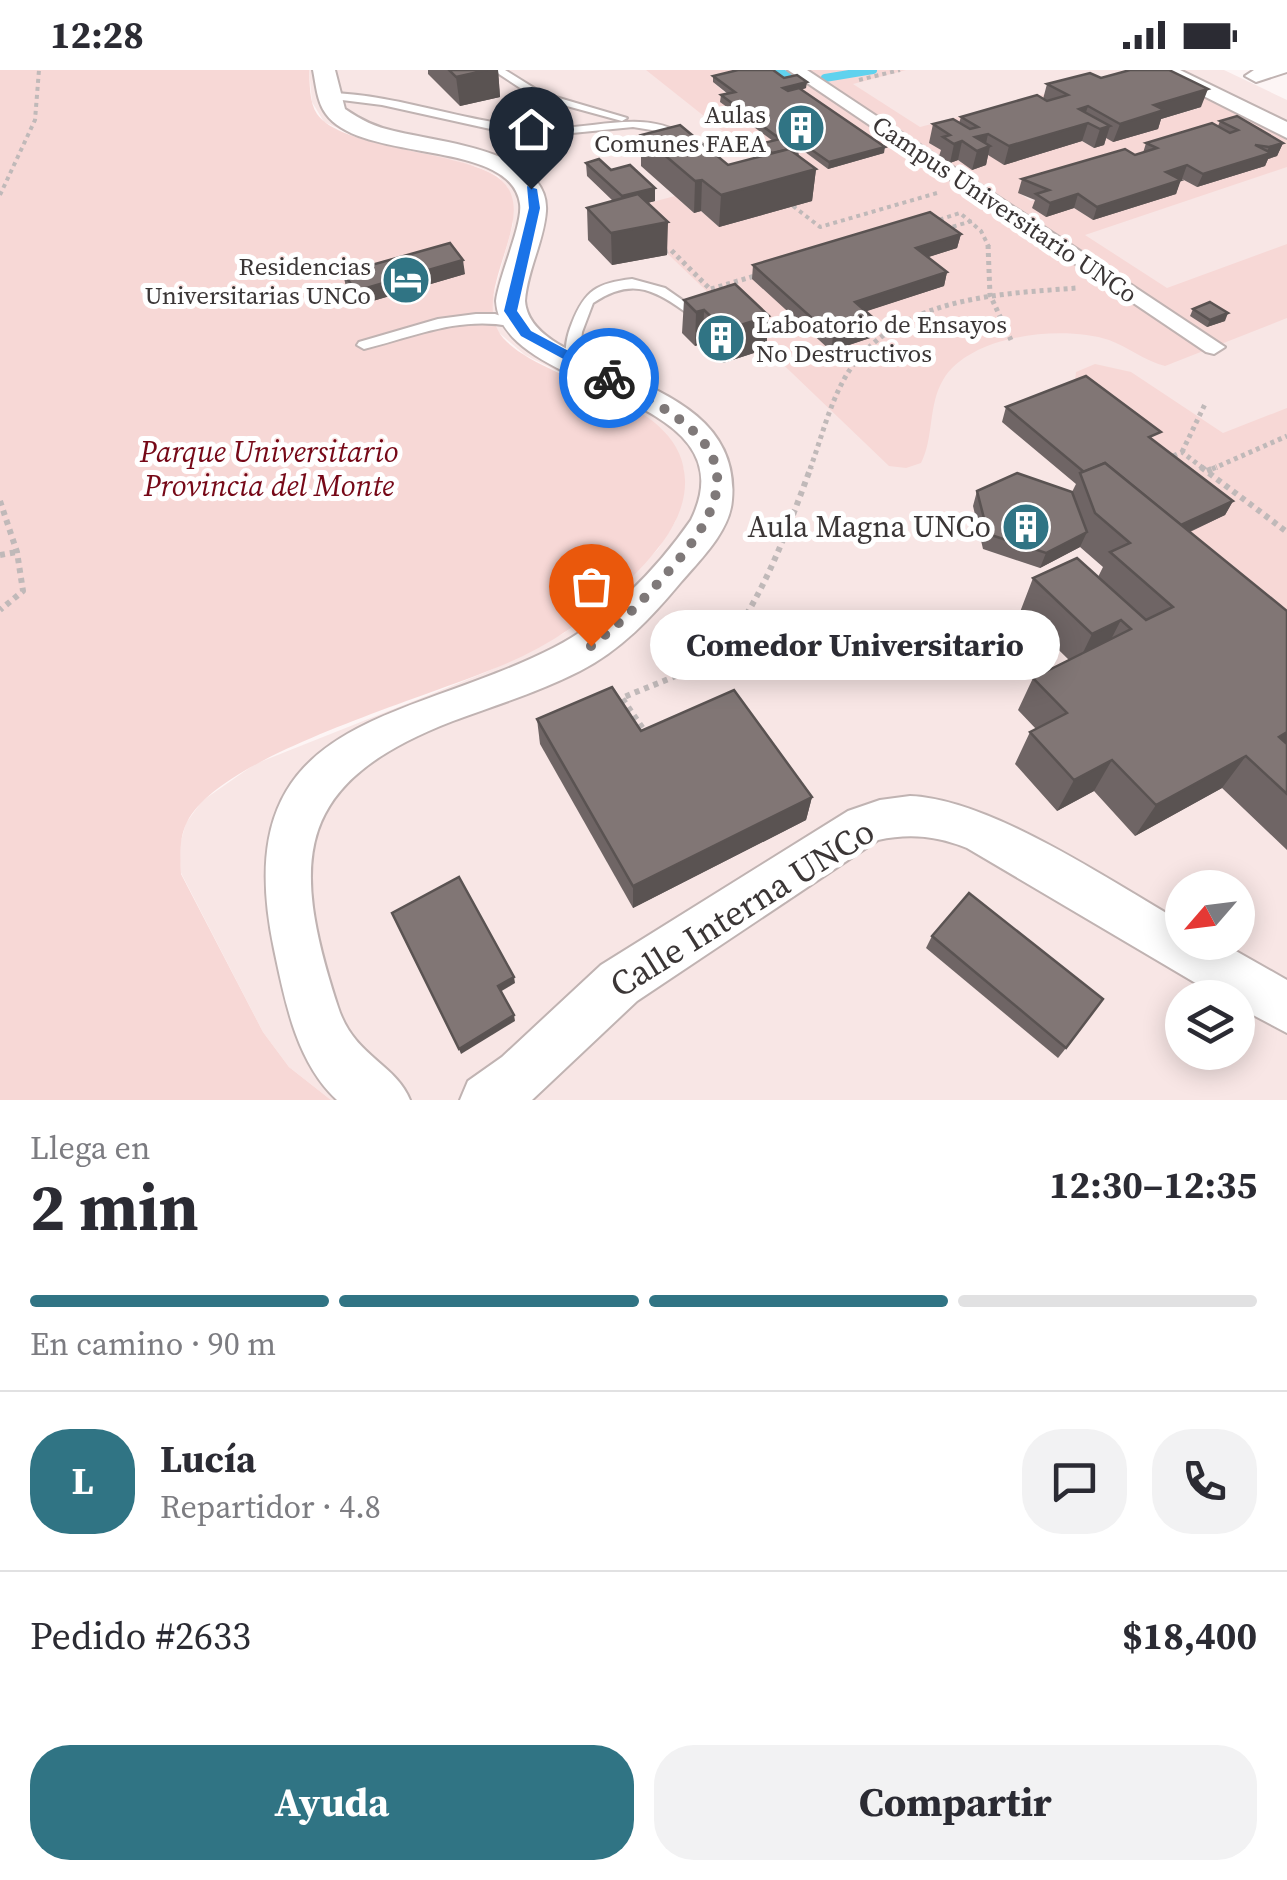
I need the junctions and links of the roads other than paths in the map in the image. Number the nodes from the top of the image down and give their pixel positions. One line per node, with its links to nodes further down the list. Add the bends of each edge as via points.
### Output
1 (498, 70): 5 (lane, via 538,96)
2 (796, 70): 11 (street, Campus Universitario UNCo)
3 (1163, 70): 6 (street)
4 (327, 83): 5 (lane, via 468,122 545,131); 9 (street, via 334,110 350,123 488,160 524,179 535,198 510,299)
5 (637, 122): 7 (lane, via 670,129 688,140)
6 (1287, 131)
7 (695, 155)
8 (701, 318): 12 (lane, via 670,293 642,284 616,286 587,301)
9 (516, 323): 10 (lane, via 491,316 438,321); 12 (street)
10 (364, 345)
11 (1214, 347)
12 (572, 359): 14 (street, via 656,402 691,429 713,459 716,500 698,538 591,646 372,738 328,768 298,811 286,862 310,1003 333,1057)
13 (1287, 1008): 15 (street, Calle Interna UNCo, via 983,834 906,813 864,825 618,982)
14 (383, 1100)
15 (487, 1100)

